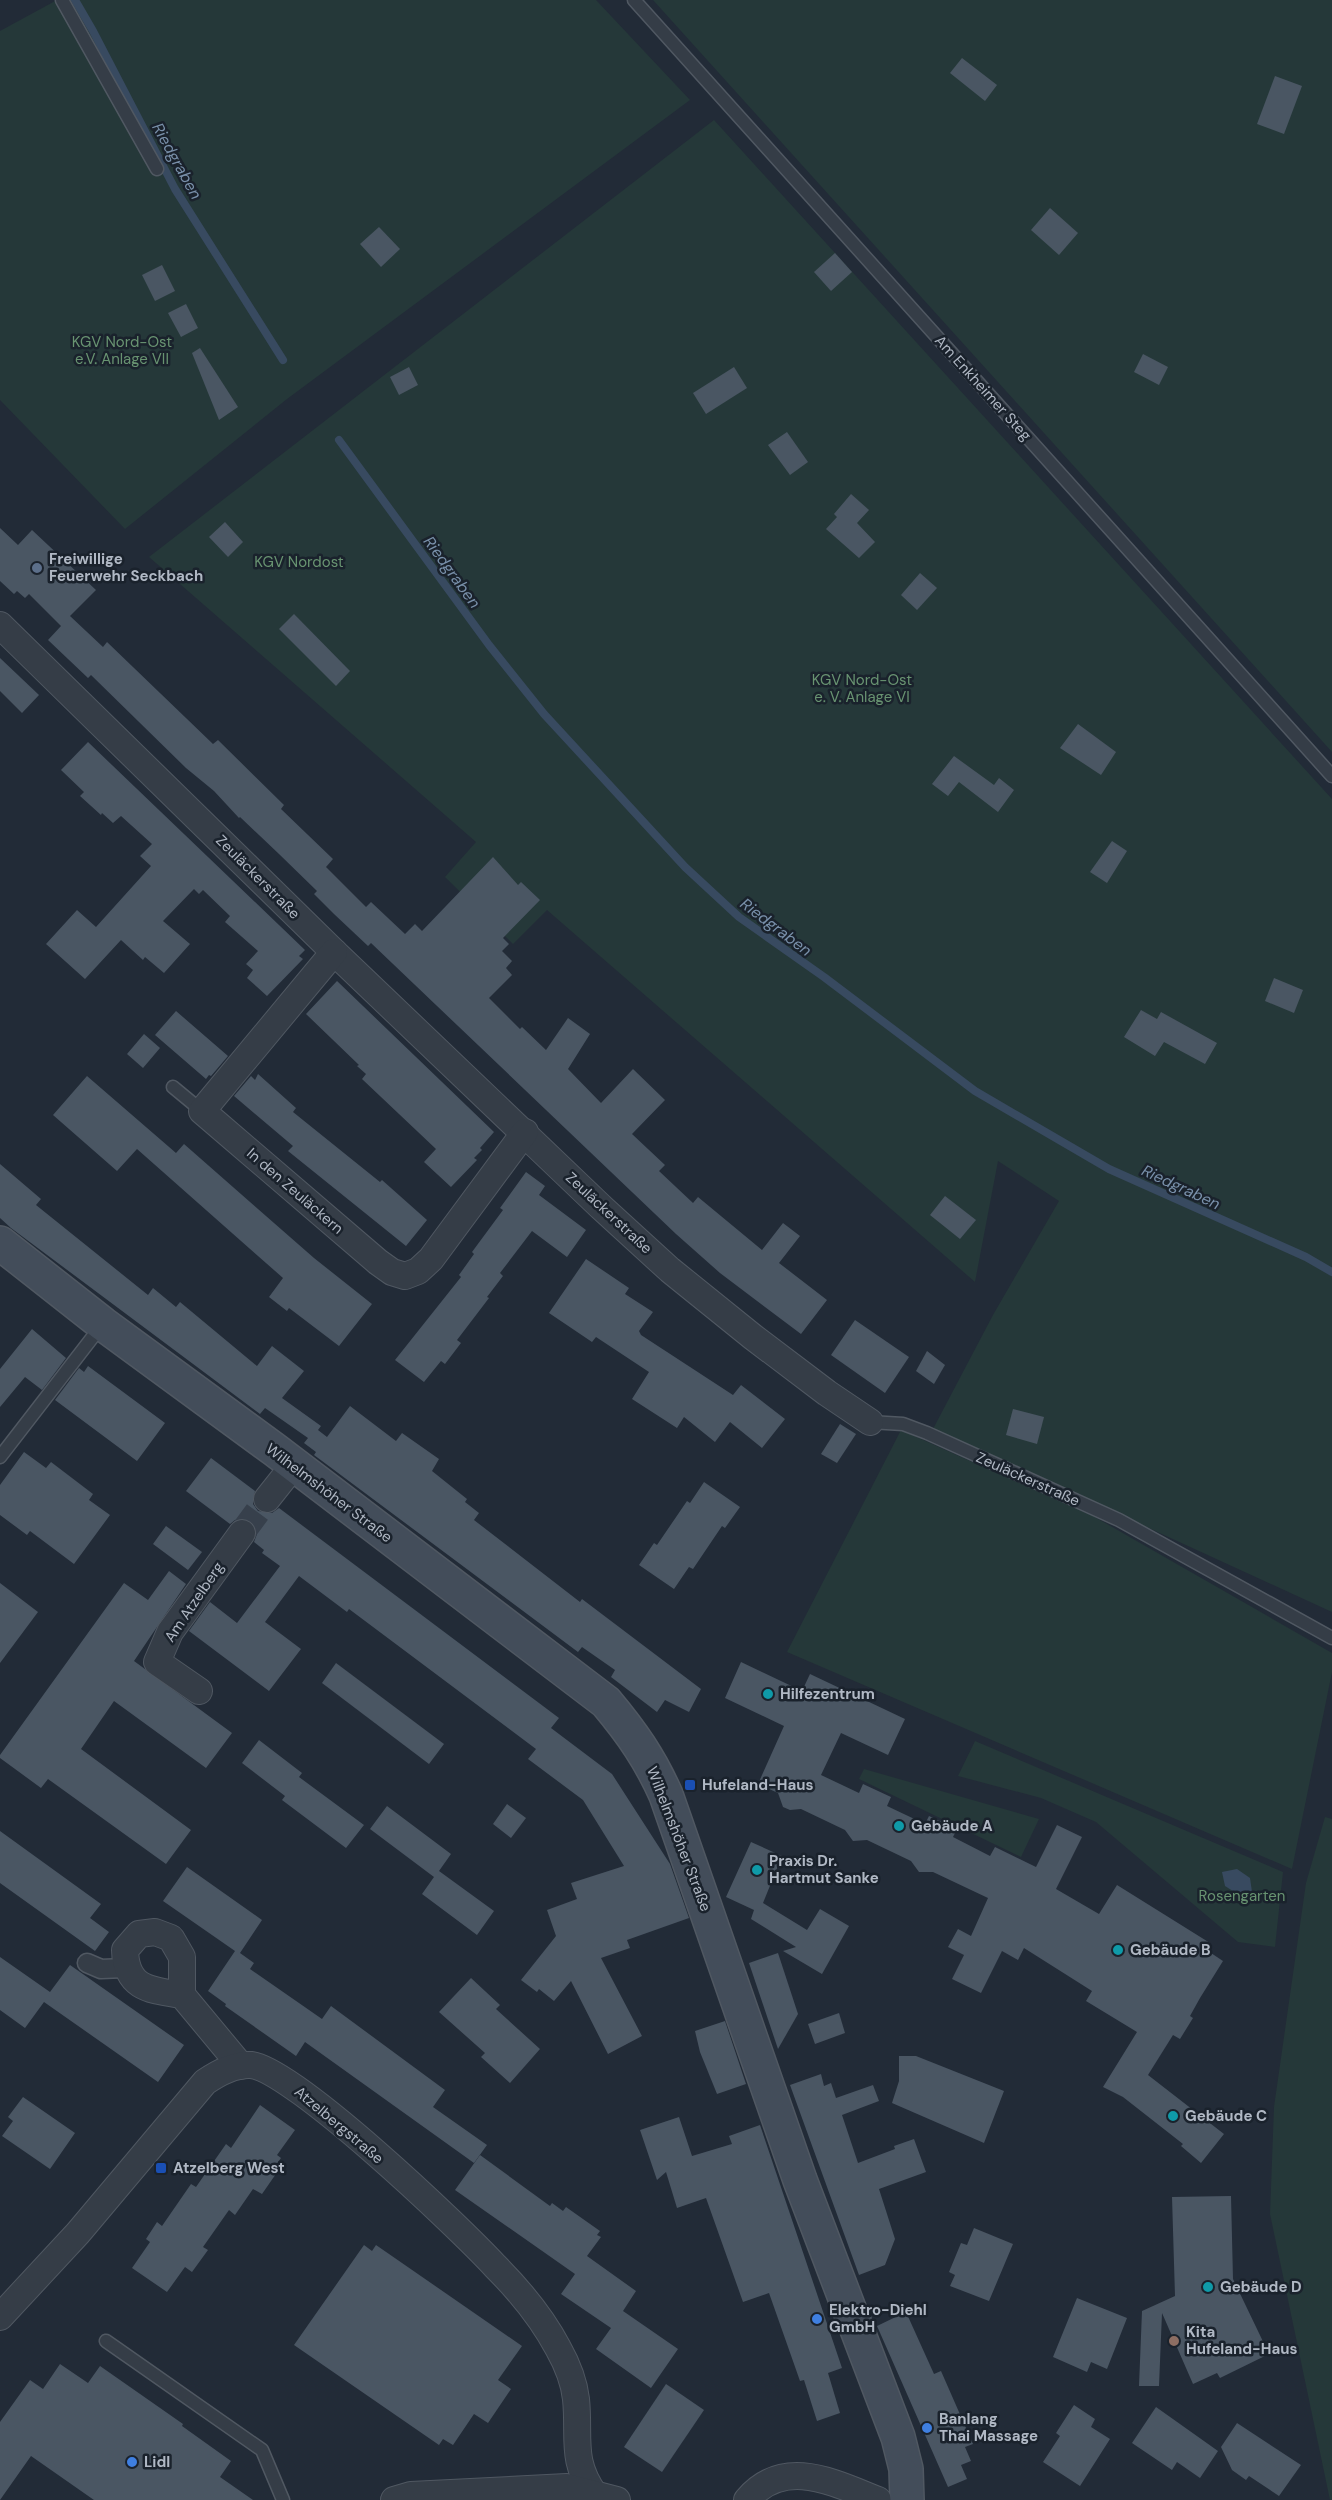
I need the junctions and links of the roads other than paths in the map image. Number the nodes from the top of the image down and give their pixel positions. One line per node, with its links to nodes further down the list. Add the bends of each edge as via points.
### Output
1 (62, 0): 3 (lane)
2 (634, 0): 5 (lane, Am Enkheimer Steg)
3 (157, 169)
4 (1, 629): 6 (street, Zeuläckerstraße)
5 (1332, 776)
6 (334, 952): 8 (street); 9 (street, Zeuläckerstraße)
7 (173, 1088): 8 (lane)
8 (202, 1111): 9 (street, In den Zeuläckern, via 378,1263 405,1276 431,1260)
9 (525, 1132): 12 (street, Zeuläckerstraße, via 670,1270 753,1337)
10 (0, 1243): 11 (main road, Wilhelmshöher Straße)
11 (103, 1324): 13 (lane); 14 (main road, Wilhelmshöher Straße)
12 (870, 1422): 17 (lane, Zeuläckerstraße, via 903,1424 927,1433 1119,1520)
13 (0, 1457)
14 (294, 1465): 15 (street); 30 (main road, Wilhelmshöher Straße, via 606,1702 651,1761 800,2180 897,2437 906,2469)
15 (267, 1499)
16 (242, 1533): 18 (street, Am Atzelberg, via 170,1632 158,1662)
17 (1332, 1638)
18 (199, 1691)
19 (87, 1963): 20 (street, via 101,1969)
20 (125, 1968): 21 (street, via 137,1984); 21 (street, via 125,1950 139,1934 155,1932 171,1938 182,1957)
21 (182, 1995): 22 (street)
22 (241, 2066): 23 (street, via 205,2082 78,2233); 25 (street, Atzelbergstraße, via 251,2065 279,2076 328,2115 452,2223 525,2300 568,2367 576,2400 578,2461 584,2479)
23 (0, 2317)
24 (106, 2341): 26 (lane, via 262,2450)
25 (606, 2497): 27 (street, via 567,2487)
26 (283, 2500)
27 (394, 2500)
28 (747, 2500): 29 (street, via 779,2477 799,2474)
29 (878, 2500)
30 (907, 2500)

